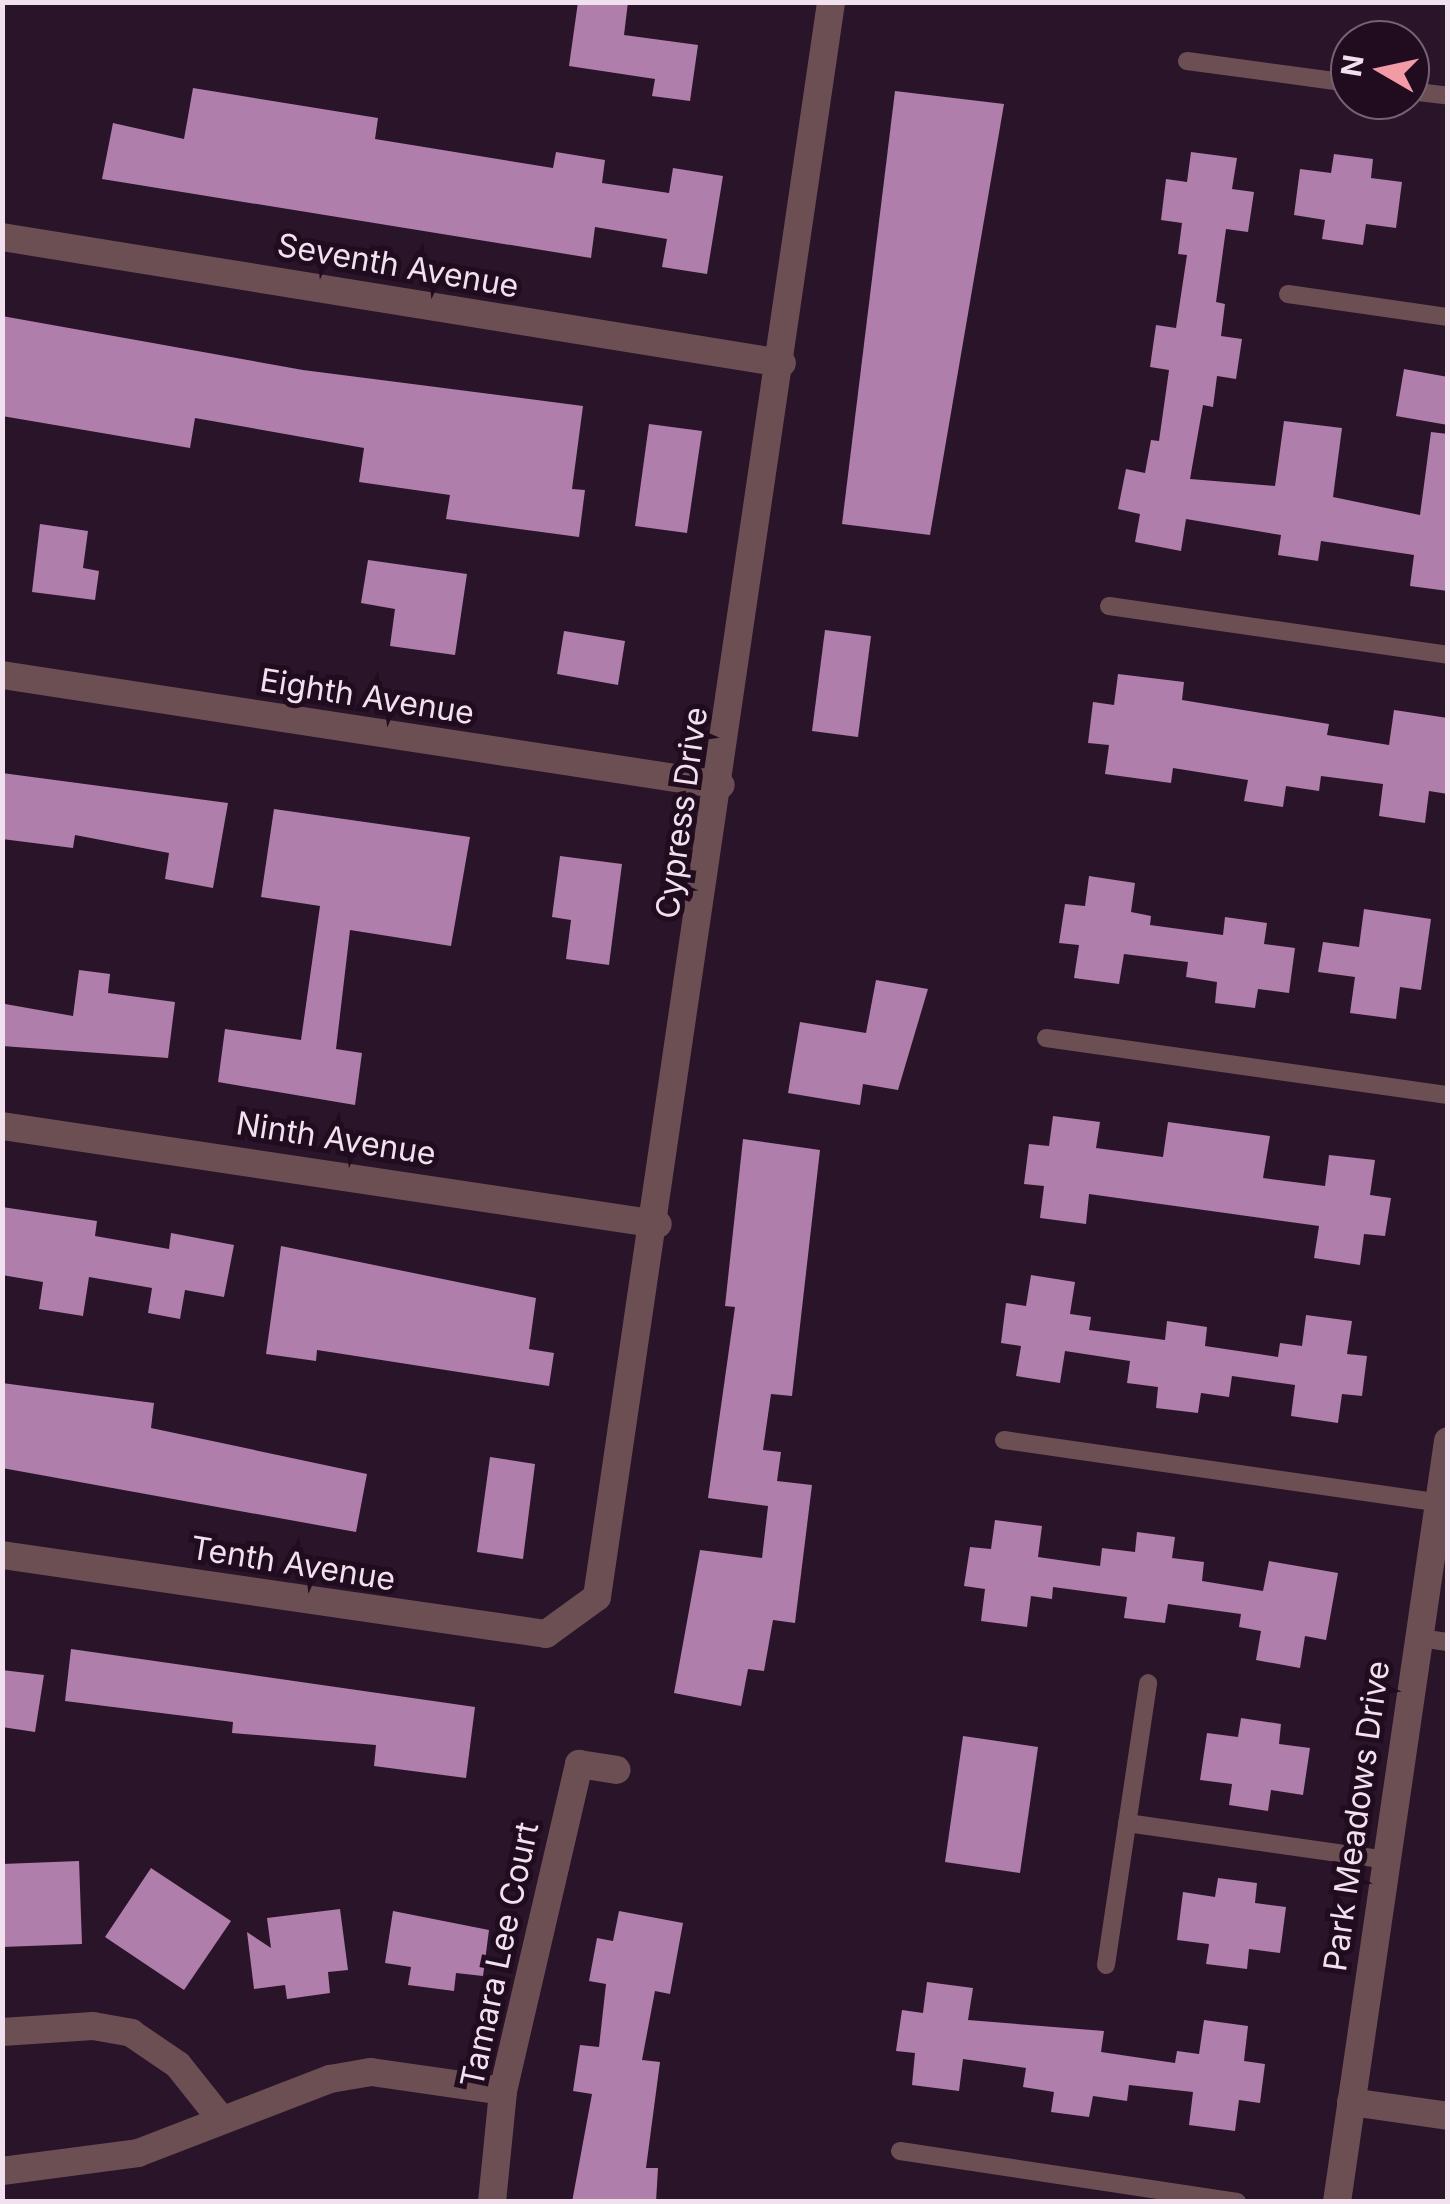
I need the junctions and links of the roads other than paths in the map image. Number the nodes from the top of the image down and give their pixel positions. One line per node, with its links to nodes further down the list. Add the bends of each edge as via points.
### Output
1 (831, 2): 7 (street, Cypress Drive)
2 (1188, 61): 3 (lane)
3 (1330, 80)
4 (2, 238): 7 (street, Seventh Avenue)
5 (1288, 294): 6 (lane)
6 (1448, 318)
7 (782, 363): 11 (street, Cypress Drive)
8 (1110, 606): 9 (lane)
9 (1448, 655)
10 (2, 674): 11 (street, Eighth Avenue)
11 (721, 786): 15 (street, Cypress Drive)
12 (1046, 1038): 13 (lane)
13 (1448, 1096)
14 (2, 1126): 15 (street, Ninth Avenue)
15 (658, 1224): 20 (street, Cypress Drive, via 605,1576)
16 (1004, 1440): 18 (lane)
17 (1448, 1441): 18 (street, Park Meadows Drive)
18 (1438, 1503): 21 (street, Park Meadows Drive)
19 (2, 1555): 20 (street, Tenth Avenue, via 546,1634)
20 (572, 1622)
21 (1419, 1638): 22 (lane); 26 (street, Park Meadows Drive)
22 (1448, 1642)
23 (1148, 1683): 25 (lane)
24 (617, 1770): 29 (street, Tamara Lee Court, via 580,1764)
25 (1127, 1824): 26 (lane); 27 (lane)
26 (1386, 1860): 30 (street, Park Meadows Drive)
27 (1106, 1965)
28 (2, 2032): 32 (street, via 93,2026 131,2033 178,2065)
29 (503, 2092): 32 (street, via 371,2072); 35 (street, Tamara Lee Court)
30 (1351, 2102): 31 (street); 37 (street, Park Meadows Drive)
31 (1448, 2116)
32 (221, 2119): 34 (street, via 138,2153)
33 (900, 2151): 36 (lane)
34 (2, 2171)
35 (492, 2202)
36 (1237, 2202)
37 (1336, 2202)

